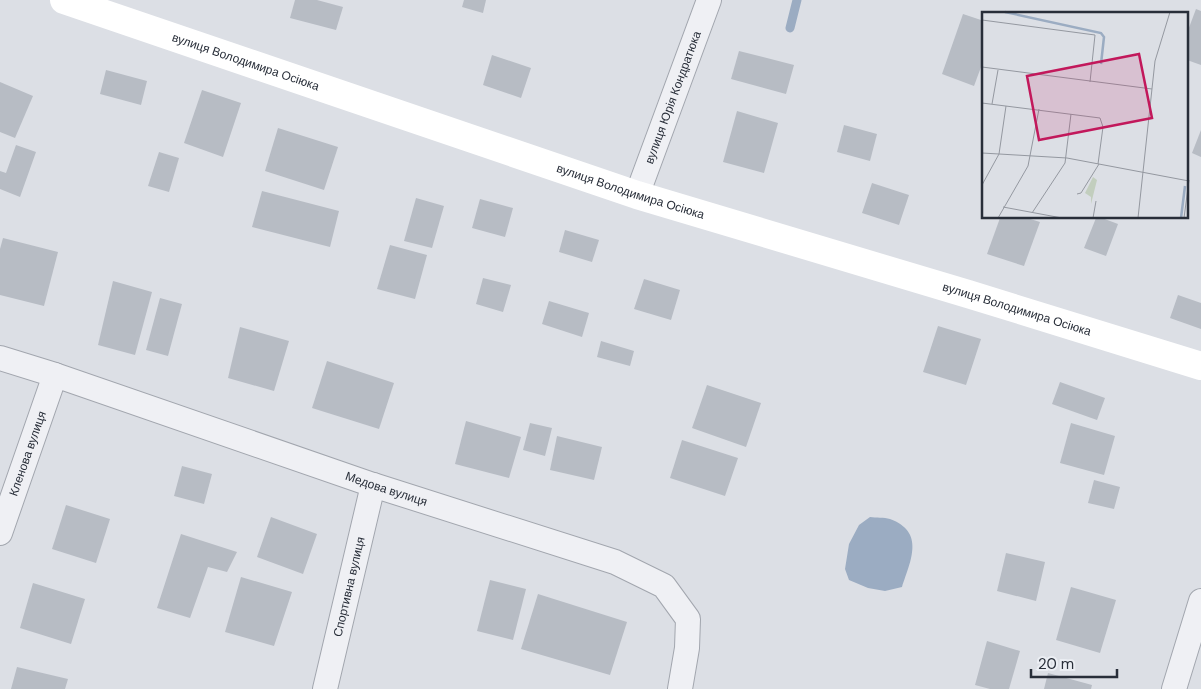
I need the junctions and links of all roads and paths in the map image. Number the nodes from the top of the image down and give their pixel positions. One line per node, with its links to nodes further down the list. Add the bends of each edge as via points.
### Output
1 (64, 0): 3 (street, вулиця Володимира Осіюка)
2 (709, 0): 3 (street, вулиця Юрія Кондратюка)
3 (637, 195): 5 (street, вулиця Володимира Осіюка)
4 (0, 358): 6 (street, Медова вулиця)
5 (1201, 366)
6 (55, 375): 7 (street, Медова вулиця); 8 (street, Кленова вулиця)
7 (373, 484): 10 (street, Спортивна вулиця); 11 (street, Медова вулиця, via 614,562 664,586 688,619)
8 (0, 533)
9 (1201, 601): 12 (street)
10 (325, 689)
11 (680, 689)
12 (1174, 689)

